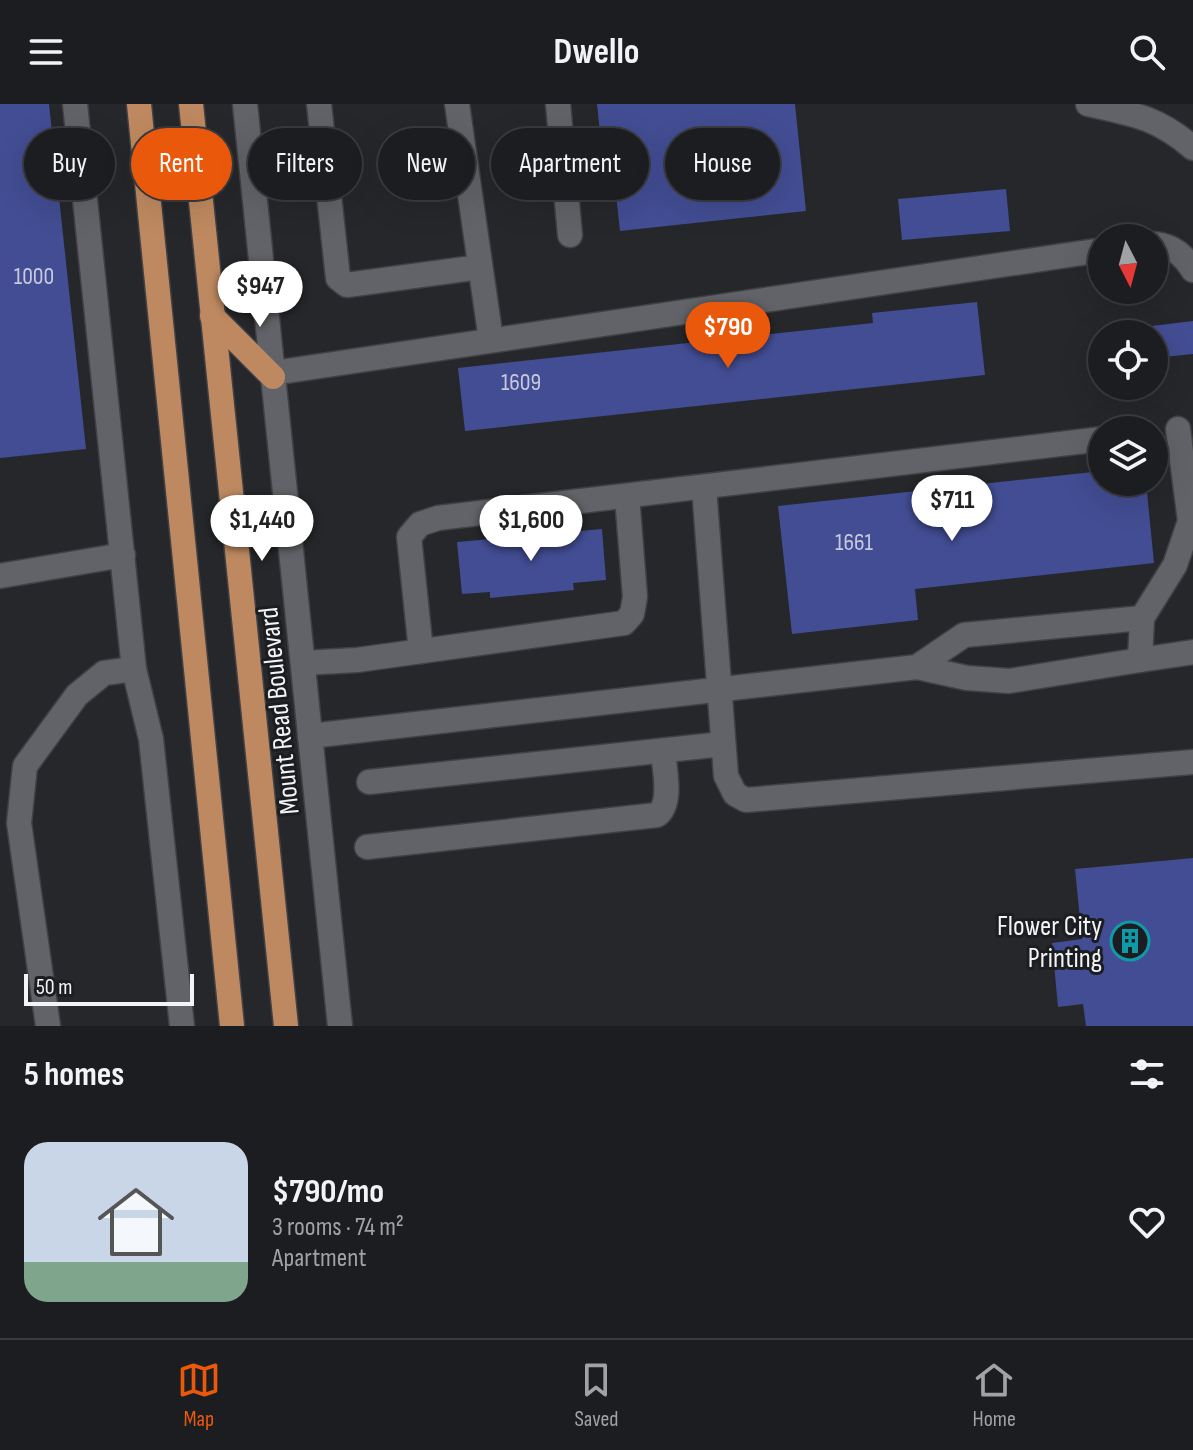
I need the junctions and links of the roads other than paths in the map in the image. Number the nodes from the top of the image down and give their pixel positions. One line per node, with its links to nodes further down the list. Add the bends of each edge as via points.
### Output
1 (75, 104): 22 (street)
2 (139, 104): 40 (main road)
3 (191, 104): 15 (main road, Mount Read Boulevard)
4 (245, 104): 17 (street, Mount Read Boulevard)
5 (319, 104): 13 (street, via 338,278 347,285)
6 (457, 104): 13 (street)
7 (558, 104): 10 (street)
8 (1088, 104): 9 (street, via 1145,116)
9 (1193, 148)
10 (570, 235)
11 (1168, 247): 14 (street, via 1182,254)
12 (1088, 252): 16 (street)
13 (480, 267): 16 (street)
14 (1193, 270)
15 (212, 316): 17 (main road); 41 (main road, Mount Read Boulevard)
16 (491, 340): 17 (street)
17 (273, 375): 28 (street, Mount Read Boulevard)
18 (1175, 430): 24 (street, via 1190,521 1175,565)
19 (1088, 441): 20 (street)
20 (704, 487): 21 (street); 31 (street)
21 (627, 496): 25 (street, via 635,597 624,623); 25 (street, via 420,524 409,537)
22 (123, 555): 23 (street); 30 (street)
23 (0, 576)
24 (1142, 618): 27 (street); 29 (street, via 964,635)
25 (421, 651): 28 (street)
26 (1193, 652): 27 (street)
27 (1140, 660): 29 (street, via 1009,681)
28 (303, 663): 32 (street, Mount Read Boulevard)
29 (917, 667): 31 (street)
30 (134, 669): 38 (street, via 104,673 77,695 25,766 19,823); 39 (street, via 151,739)
31 (719, 690): 32 (street); 33 (street)
32 (310, 736): 42 (street, Mount Read Boulevard)
33 (723, 744): 34 (street); 35 (street, via 726,776 735,794 746,800)
34 (663, 751): 36 (street); 37 (street, via 666,802 657,815)
35 (1193, 762)
36 (369, 782)
37 (367, 847)
38 (48, 1026)
39 (182, 1026)
40 (232, 1026)
41 (286, 1026)
42 (340, 1026)

